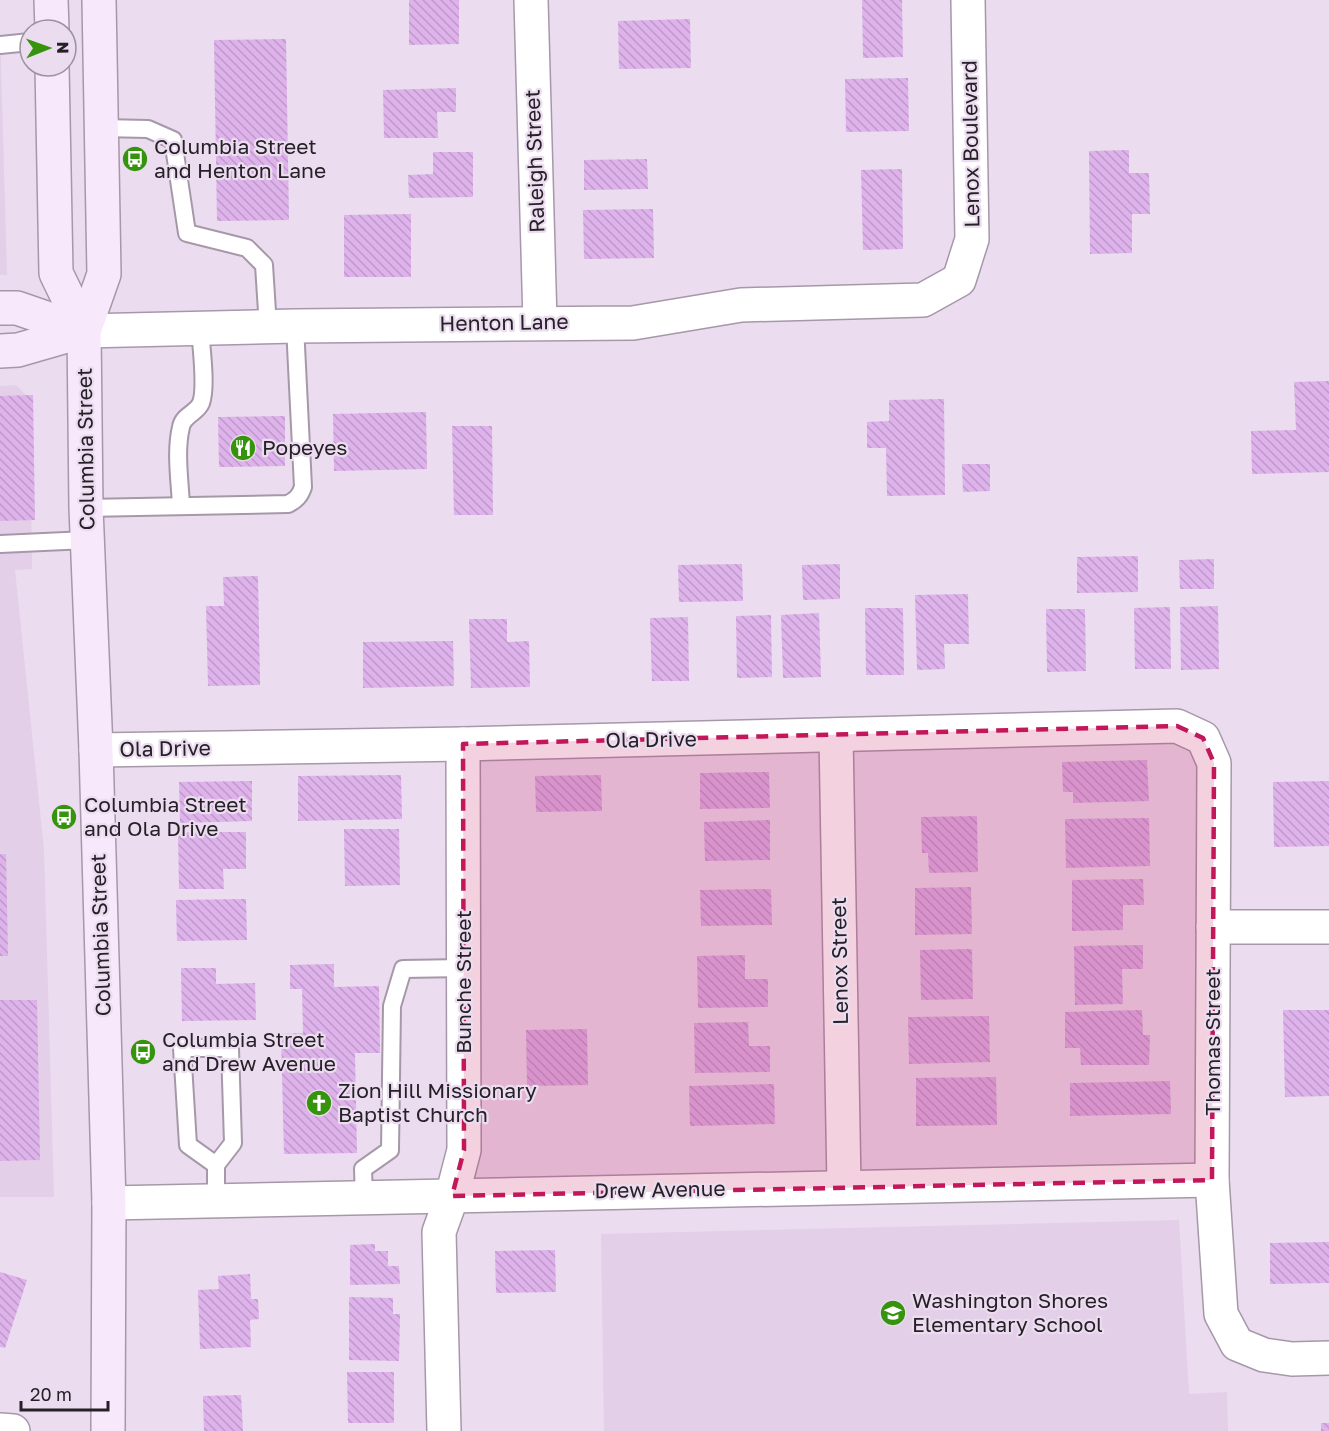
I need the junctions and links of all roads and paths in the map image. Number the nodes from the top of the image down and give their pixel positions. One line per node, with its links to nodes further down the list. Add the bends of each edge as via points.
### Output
1 (51, 0): 5 (street)
2 (99, 0): 9 (street, Columbia Street)
3 (531, 0): 12 (street, Raleigh Street)
4 (968, 0): 10 (street, Lenox Boulevard, via 972,239 959,280)
5 (52, 18)
6 (18, 42): 7 (lane)
7 (0, 45)
8 (52, 78): 15 (street, Columbia Street, via 56,273)
9 (101, 128): 13 (lane, via 148,129 173,140 187,233 247,248 264,265); 15 (street, Columbia Street, via 104,274)
10 (923, 300): 12 (street, Henton Lane, via 741,304 633,322)
11 (0, 308): 15 (street, via 17,308)
12 (540, 322): 13 (street, Henton Lane)
13 (281, 327): 14 (street, Henton Lane); 17 (lane, via 303,487 300,496 288,504)
14 (200, 328): 15 (street, Henton Lane); 17 (lane, via 203,391 201,404 181,427)
15 (84, 331): 16 (street, via 18,350); 18 (street, Columbia Street)
16 (0, 351)
17 (181, 506): 18 (lane)
18 (86, 508): 19 (street, Columbia Street)
19 (87, 540): 20 (lane); 24 (street, Columbia Street)
20 (0, 544)
21 (836, 735): 22 (street, Ola Drive, via 1177,726); 23 (street, Ola Drive); 30 (street, Lenox Street)
22 (1203, 738): 25 (street, Thomas Street, via 1214,763)
23 (463, 744): 24 (street, Ola Drive); 27 (street, Bunche Street)
24 (96, 750): 34 (street, Columbia Street)
25 (1213, 927): 26 (street); 29 (street, Thomas Street)
26 (1329, 927)
27 (464, 968): 31 (street, Bunche Street, via 464,1150); 32 (lane, via 403,969 392,1006 390,1150 363,1169)
28 (216, 1164): 28 (lane, via 233,1143 230,1048 182,1048 188,1145); 33 (lane)
29 (1212, 1180): 30 (street, Drew Avenue); 35 (street, Thomas Street, via 1221,1314 1237,1344 1283,1358)
30 (844, 1186): 31 (street, Drew Avenue)
31 (452, 1196): 32 (street, Drew Avenue); 39 (street, Bunche Street, via 439,1232)
32 (364, 1198): 33 (street, Drew Avenue)
33 (216, 1201): 34 (street, Drew Avenue)
34 (109, 1203): 38 (street, Columbia Street)
35 (1329, 1358)
36 (0, 1430): 37 (street)
37 (13, 1431)
38 (108, 1431)
39 (444, 1431)

